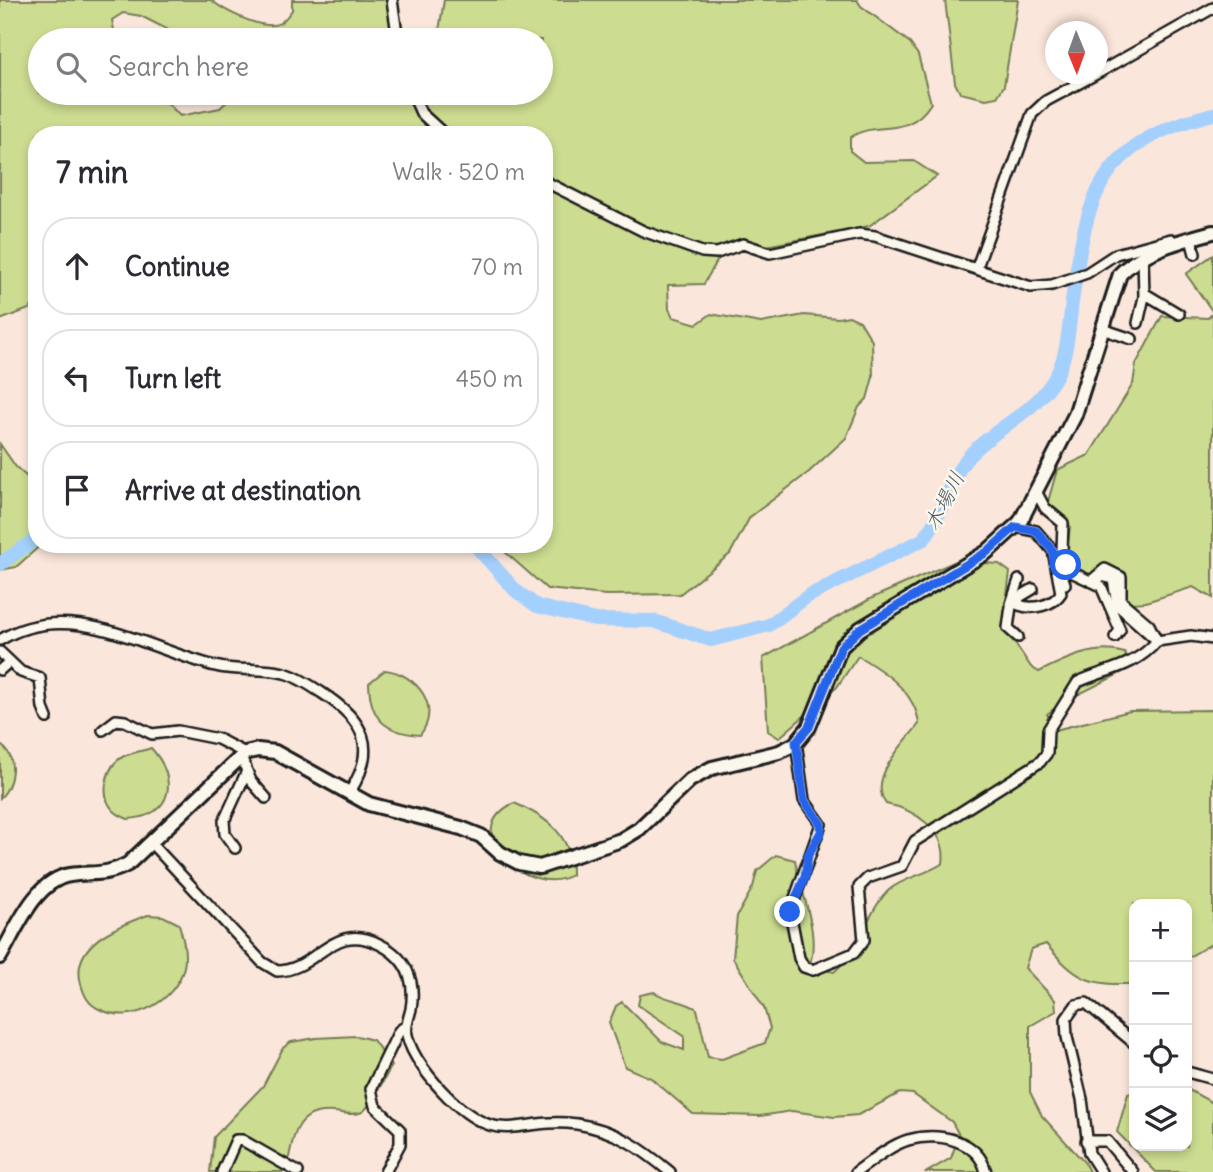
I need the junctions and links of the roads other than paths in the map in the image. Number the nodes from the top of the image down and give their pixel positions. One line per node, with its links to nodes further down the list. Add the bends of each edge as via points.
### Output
1 (392, 0): 3 (street)
2 (1213, 8): 4 (street)
3 (396, 28)
4 (1108, 67)
5 (1077, 84): 13 (street, via 1032,114)
6 (417, 105): 7 (street)
7 (436, 126)
8 (553, 186): 13 (street, via 643,231 702,252 717,253 743,244 770,253 859,234)
9 (1210, 233): 10 (street); 13 (street, via 1189,233 1116,254 1087,273 1052,285 1031,287)
10 (1191, 239): 11 (street); 12 (street)
11 (1195, 254)
12 (1143, 256): 14 (street); 17 (street, via 1120,274)
13 (978, 267)
14 (1144, 293): 15 (street); 16 (street)
15 (1179, 314)
16 (1138, 323)
17 (1102, 329): 18 (street); 19 (street, via 1075,415)
18 (1132, 339)
19 (1037, 493): 20 (street); 21 (street, via 1045,508 1063,523)
20 (1015, 527): 21 (street, via 1036,531); 37 (street, via 987,552 860,629 841,647 809,727)
21 (1061, 564): 23 (street); 24 (street); 26 (street, via 1058,597 1037,607)
22 (1019, 580): 26 (street)
23 (1093, 582): 28 (street, via 1107,596 1121,630); 31 (street, via 1105,569 1121,578 1121,601 1149,625)
24 (1065, 584)
25 (1033, 589): 26 (street)
26 (1014, 604): 27 (street, via 1008,628)
27 (1018, 637)
28 (1115, 637)
29 (1213, 639): 31 (street, via 1191,636)
30 (0, 640): 40 (street, via 52,624 90,626 215,666 284,673 345,708 362,732 366,757)
31 (1157, 641): 37 (street, via 1145,655 1115,671 1078,682 1048,730 1047,753 1040,762 915,841 902,866 868,878 859,887 864,940 854,953 813,970 804,967 799,958 790,912 821,824 804,800)
32 (0, 652): 33 (street)
33 (9, 662): 34 (street); 35 (street, via 34,679 40,678)
34 (0, 670)
35 (47, 718)
36 (103, 730): 38 (street, via 116,720 125,721 152,734 177,731 218,739)
37 (796, 742): 40 (street, via 779,752 712,768 690,780 630,835 540,867 519,863 461,828 392,812)
38 (243, 754): 39 (street); 40 (street, via 275,752); 42 (street)
39 (247, 771): 41 (street); 43 (street, via 224,821 225,834)
40 (349, 793)
41 (266, 798)
42 (152, 844): 44 (street, via 113,873 53,880); 45 (street, via 262,962 277,971 297,967 347,938 378,943 400,956 413,985)
43 (235, 848)
44 (0, 957)
45 (406, 1026): 52 (street, via 399,1031 371,1089 375,1106 400,1130 400,1144); 53 (street, via 418,1060 447,1096 477,1120 498,1129 574,1124 595,1128 630,1140)
46 (1129, 1038): 49 (street, via 1086,1003 1069,1013 1067,1037 1082,1099)
47 (1192, 1073): 48 (street)
48 (1213, 1079)
49 (1086, 1141): 56 (street); 57 (street, via 1107,1142)
50 (222, 1172): 51 (street, via 236,1140 242,1140)
51 (298, 1172)
52 (385, 1172)
53 (670, 1172)
54 (856, 1172): 55 (street, via 909,1140 940,1138 954,1138 972,1149 983,1160)
55 (986, 1172)
56 (1101, 1172)
57 (1133, 1172)

